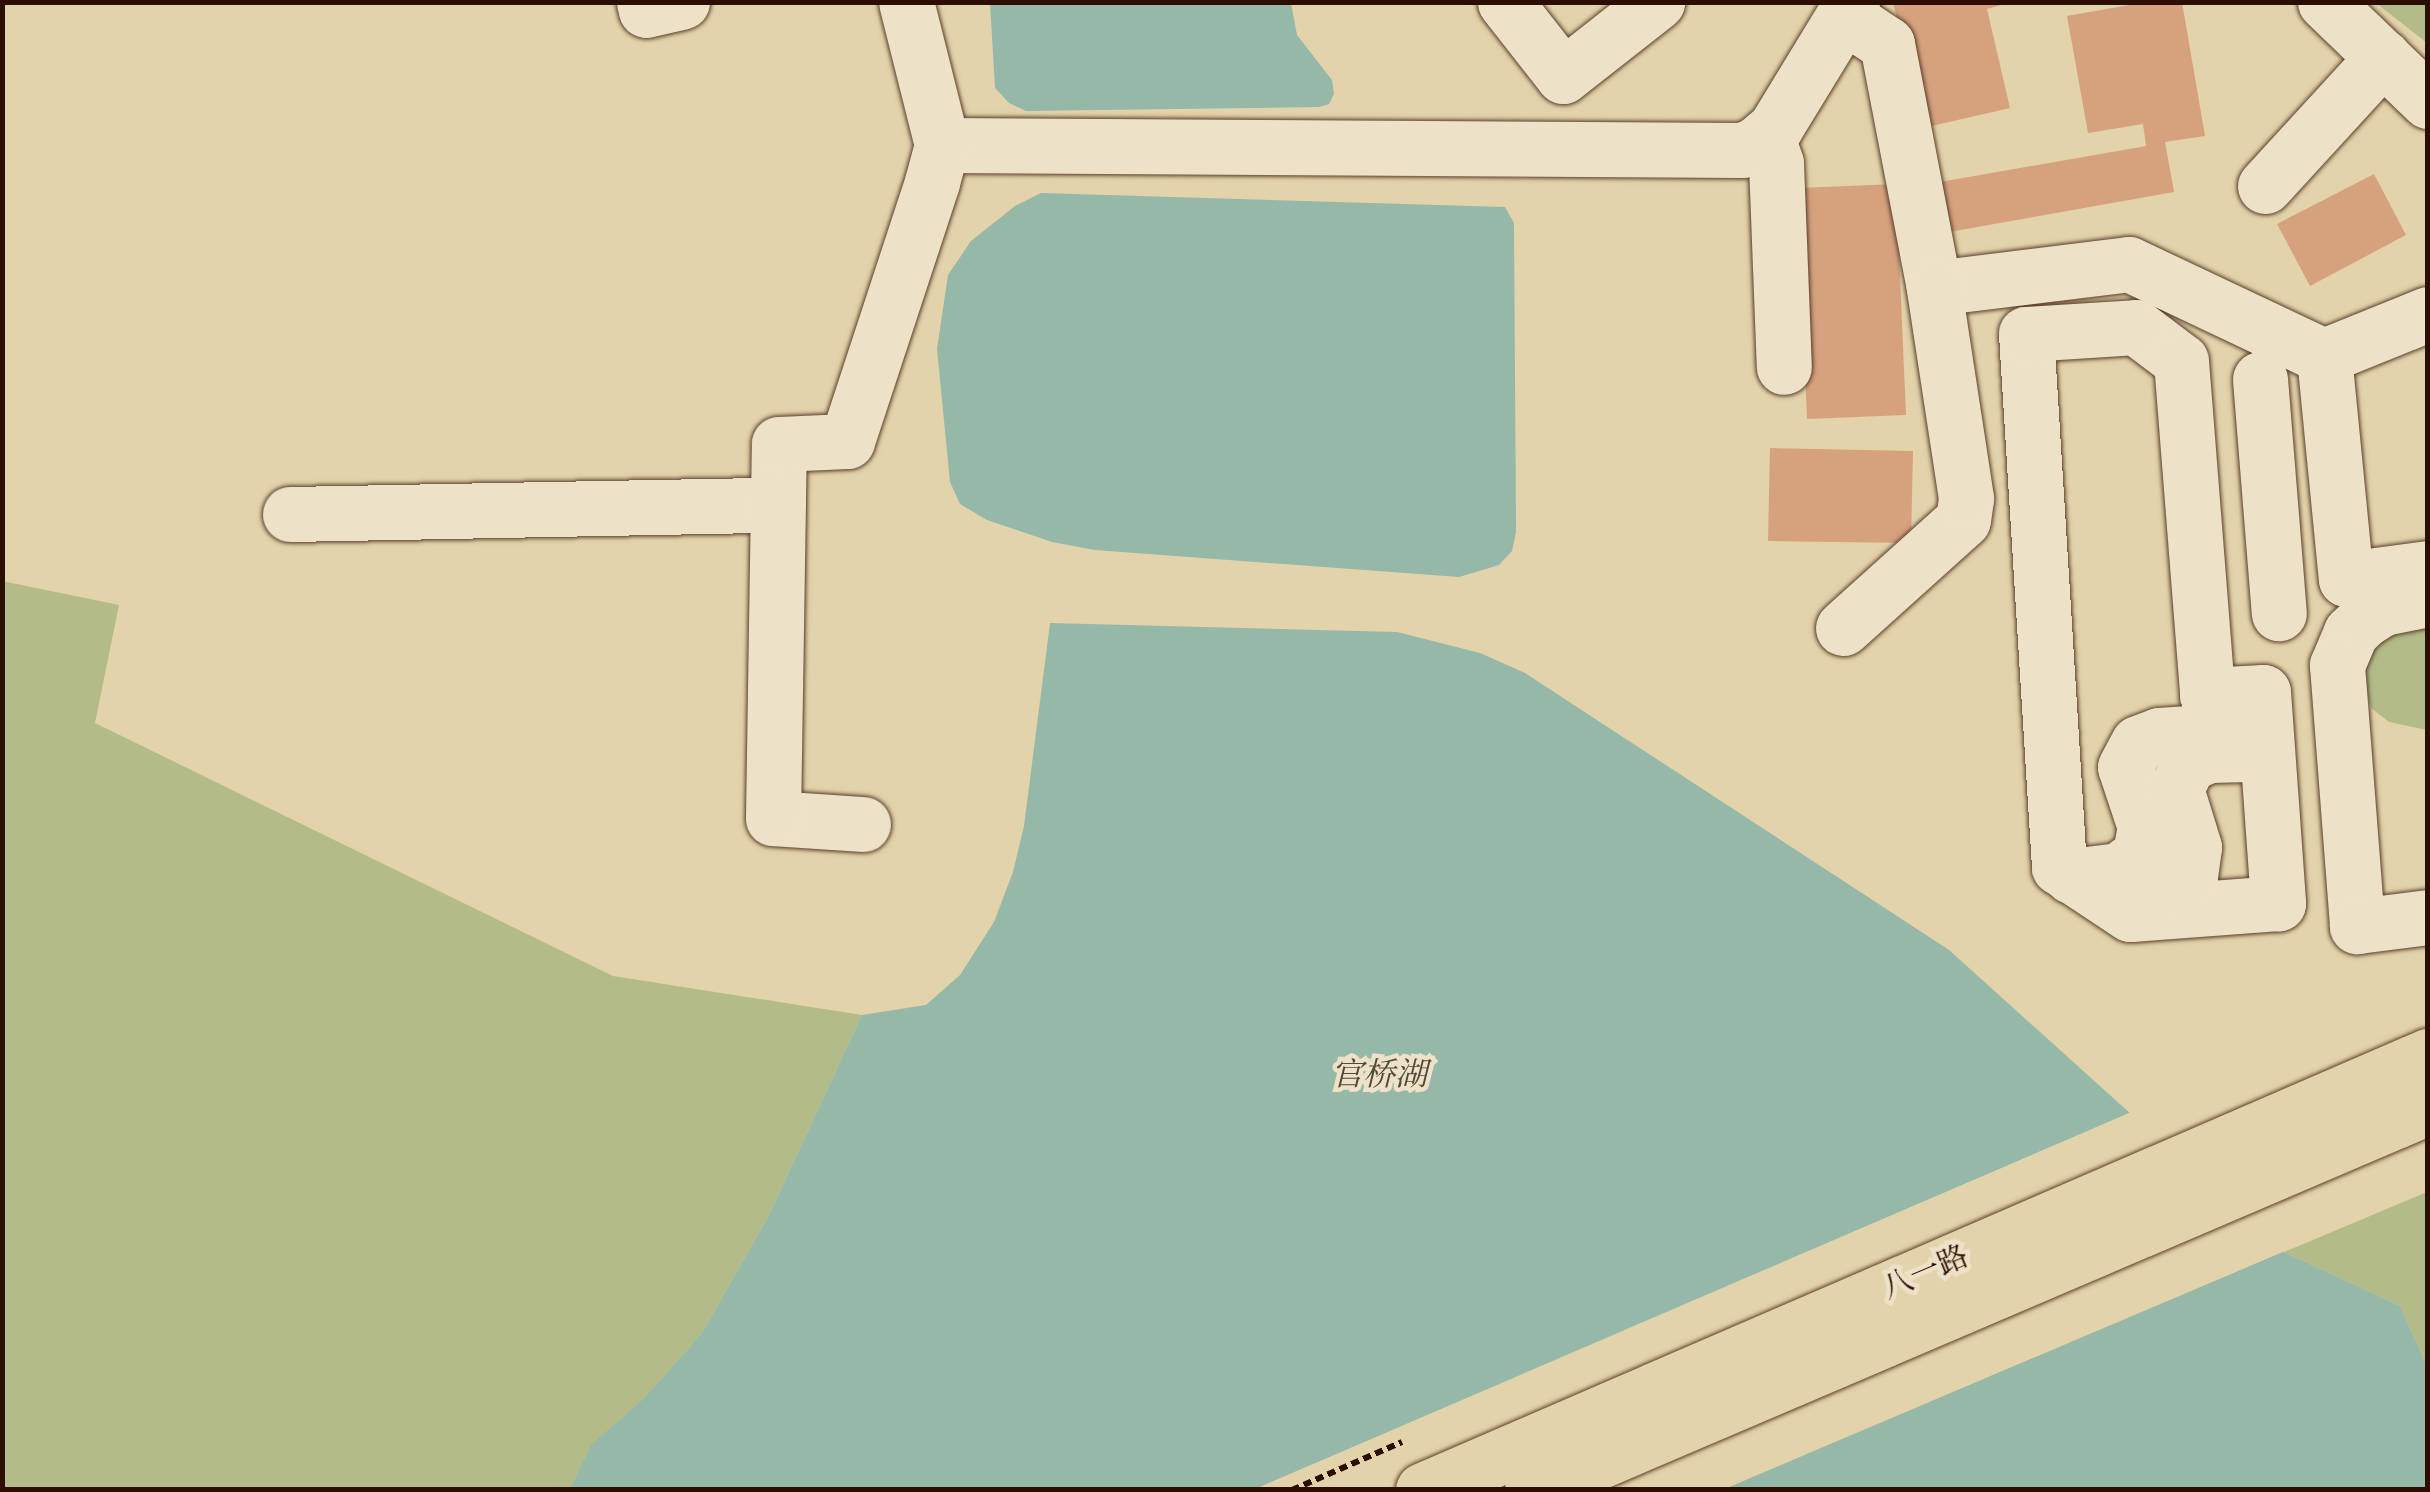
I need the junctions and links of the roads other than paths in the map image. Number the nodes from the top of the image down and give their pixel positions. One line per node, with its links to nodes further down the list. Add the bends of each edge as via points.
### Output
1 (644, 2): 2 (street, via 646,10)
2 (682, 2)
3 (906, 2): 11 (street)
4 (1506, 2): 5 (street, via 1563,76)
5 (1657, 2)
6 (2325, 2): 8 (street)
7 (1849, 10): 10 (street); 14 (street, via 1887,44)
8 (2383, 57): 9 (street); 12 (street)
9 (2428, 101)
10 (1767, 137): 11 (street, via 1742,150); 18 (street, via 1776,163)
11 (942, 145): 22 (street, via 847,441 779,444)
12 (2266, 186)
13 (2160, 278): 14 (street, via 2129,264); 16 (street); 17 (street)
14 (1934, 288): 27 (street, via 1966,498 1962,520)
15 (2428, 314): 17 (street)
16 (2136, 327): 21 (street, via 2181,360); 31 (street, via 2026,334 2060,868)
17 (2324, 356): 24 (street, via 2346,579)
18 (1784, 367)
19 (2260, 379): 20 (street)
20 (2269, 487): 21 (street); 26 (street)
21 (2192, 492): 29 (street, via 2207,695)
22 (778, 505): 23 (street); 30 (street, via 773,818)
23 (290, 514)
24 (2428, 568)
25 (2428, 599): 28 (street, via 2383,608 2352,632 2337,664)
26 (2279, 613)
27 (1843, 628)
28 (2338, 685): 29 (street); 32 (street, via 2358,926)
29 (2265, 724): 31 (street, via 2138,743 2126,767 2145,827 2140,854); 31 (street, via 2278,903 2130,914)
30 (862, 824)
31 (2088, 887)
32 (2428, 918)
33 (2428, 1056): 35 (main road, 八一路)
34 (2428, 1107): 36 (main road, 八一路)
35 (1423, 1490)
36 (1532, 1490)

